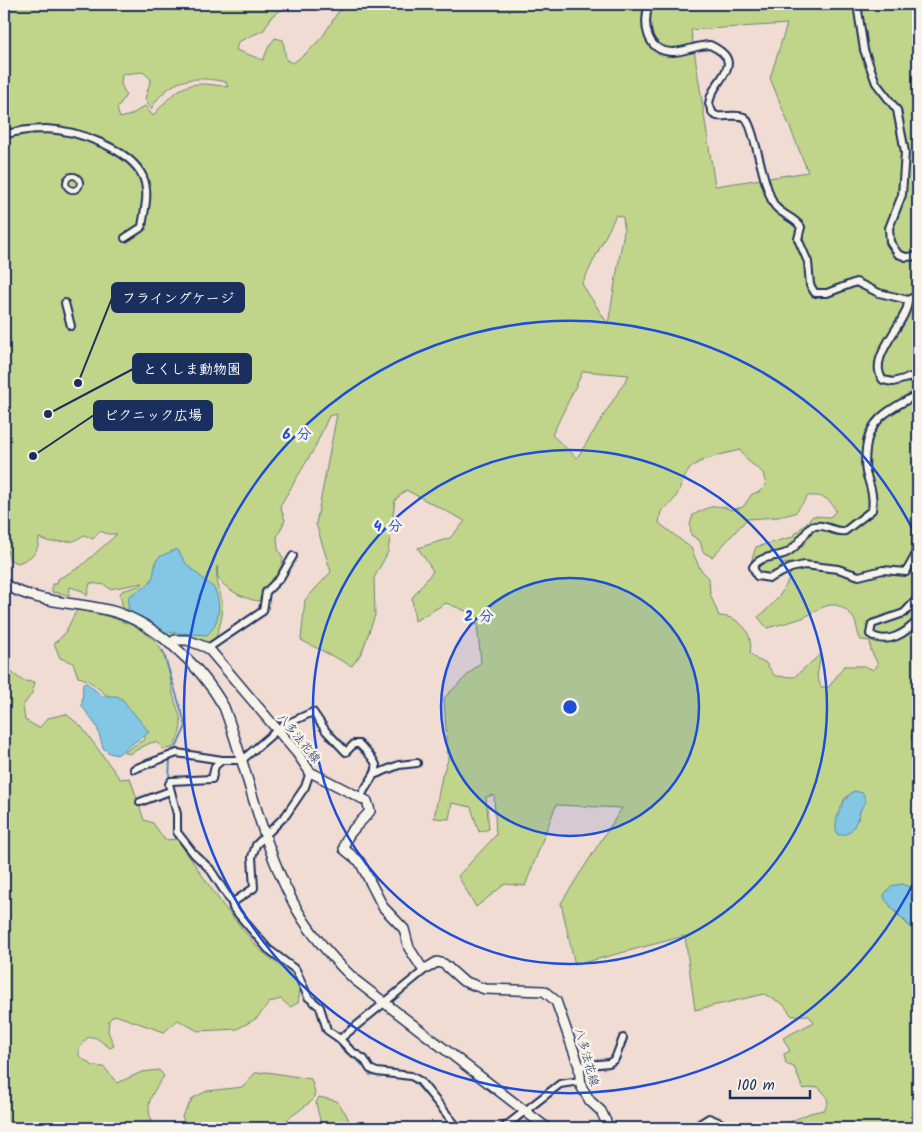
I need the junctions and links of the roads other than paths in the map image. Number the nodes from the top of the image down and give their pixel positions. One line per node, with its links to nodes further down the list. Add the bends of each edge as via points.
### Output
1 (649, 4): 7 (street, via 645,25 653,44 659,49 670,52 710,45 728,62 728,70 714,88 709,104 717,116 741,116 750,124 774,206 795,219 801,227 798,239 808,262 811,289 815,293 827,293 856,282 879,293)
2 (857, 4): 5 (street, via 864,50 876,83 898,110 905,152 902,195 889,228 890,242 898,254)
3 (4, 135): 4 (street, via 59,130 94,141 129,158 144,178 146,200 142,227)
4 (125, 238)
5 (918, 256)
6 (918, 295): 7 (street)
7 (908, 300): 10 (street, via 907,313 884,346 880,375 890,382)
8 (64, 303): 9 (street)
9 (71, 326)
10 (918, 375)
11 (918, 394): 12 (street, via 885,414 869,430 865,460 872,510 844,532 823,525 810,526 792,549 758,561 753,567 754,572 757,576 770,578 804,565 838,569 859,576 883,570 906,572 915,556)
12 (918, 524)
13 (293, 556): 18 (street, via 280,578 266,592 263,612)
14 (4, 584): 17 (main road, via 29,596 126,615)
15 (918, 598): 16 (street, via 904,612 872,624 870,634 882,639 893,638)
16 (918, 620)
17 (170, 644): 18 (main road, via 175,640 187,640); 23 (main road, via 190,661 213,689 224,707)
18 (208, 648): 20 (main road, 八多法花線)
19 (918, 727): 21 (street)
20 (276, 729): 23 (street); 26 (main road, 八多法花線); 27 (street, via 313,712 346,752 354,744 359,744 370,753 376,764)
21 (918, 747)
22 (222, 760): 23 (street); 25 (street, via 177,753); 28 (street, via 215,766 212,779 171,781)
23 (242, 760): 31 (main road)
24 (418, 762): 27 (street)
25 (134, 770)
26 (310, 772): 29 (main road, 八多法花線); 31 (street, via 302,792 286,815)
27 (376, 774): 29 (street)
28 (170, 791): 30 (street); 32 (street, via 177,814 177,832 210,869)
29 (361, 796): 33 (main road, via 367,801 370,811 353,829 344,848 360,862 383,907 404,929 409,948 422,968)
30 (140, 802)
31 (266, 834): 32 (street, via 256,845 252,857 254,888); 34 (main road, via 290,895 309,928 334,960)
32 (232, 903): 36 (street, via 268,949 296,970 308,997 320,1007 327,1030)
33 (427, 968): 34 (street); 37 (main road, 八多法花線, via 437,962 444,964 464,981 485,988 544,991 556,1001)
34 (385, 1004): 36 (street); 39 (main road)
35 (623, 1038): 37 (street, via 615,1059 609,1063)
36 (340, 1039): 40 (street, via 364,1059 370,1069 411,1076 420,1081)
37 (579, 1066): 38 (main road, 八多法花線)
38 (580, 1081): 39 (street, via 560,1084); 43 (main road, 八多法花線, via 586,1096 601,1111)
39 (526, 1112): 41 (street); 42 (main road)
40 (458, 1128)
41 (503, 1128)
42 (547, 1128)
43 (609, 1128)
44 (693, 1128): 45 (street, via 709,1118)
45 (724, 1128)

